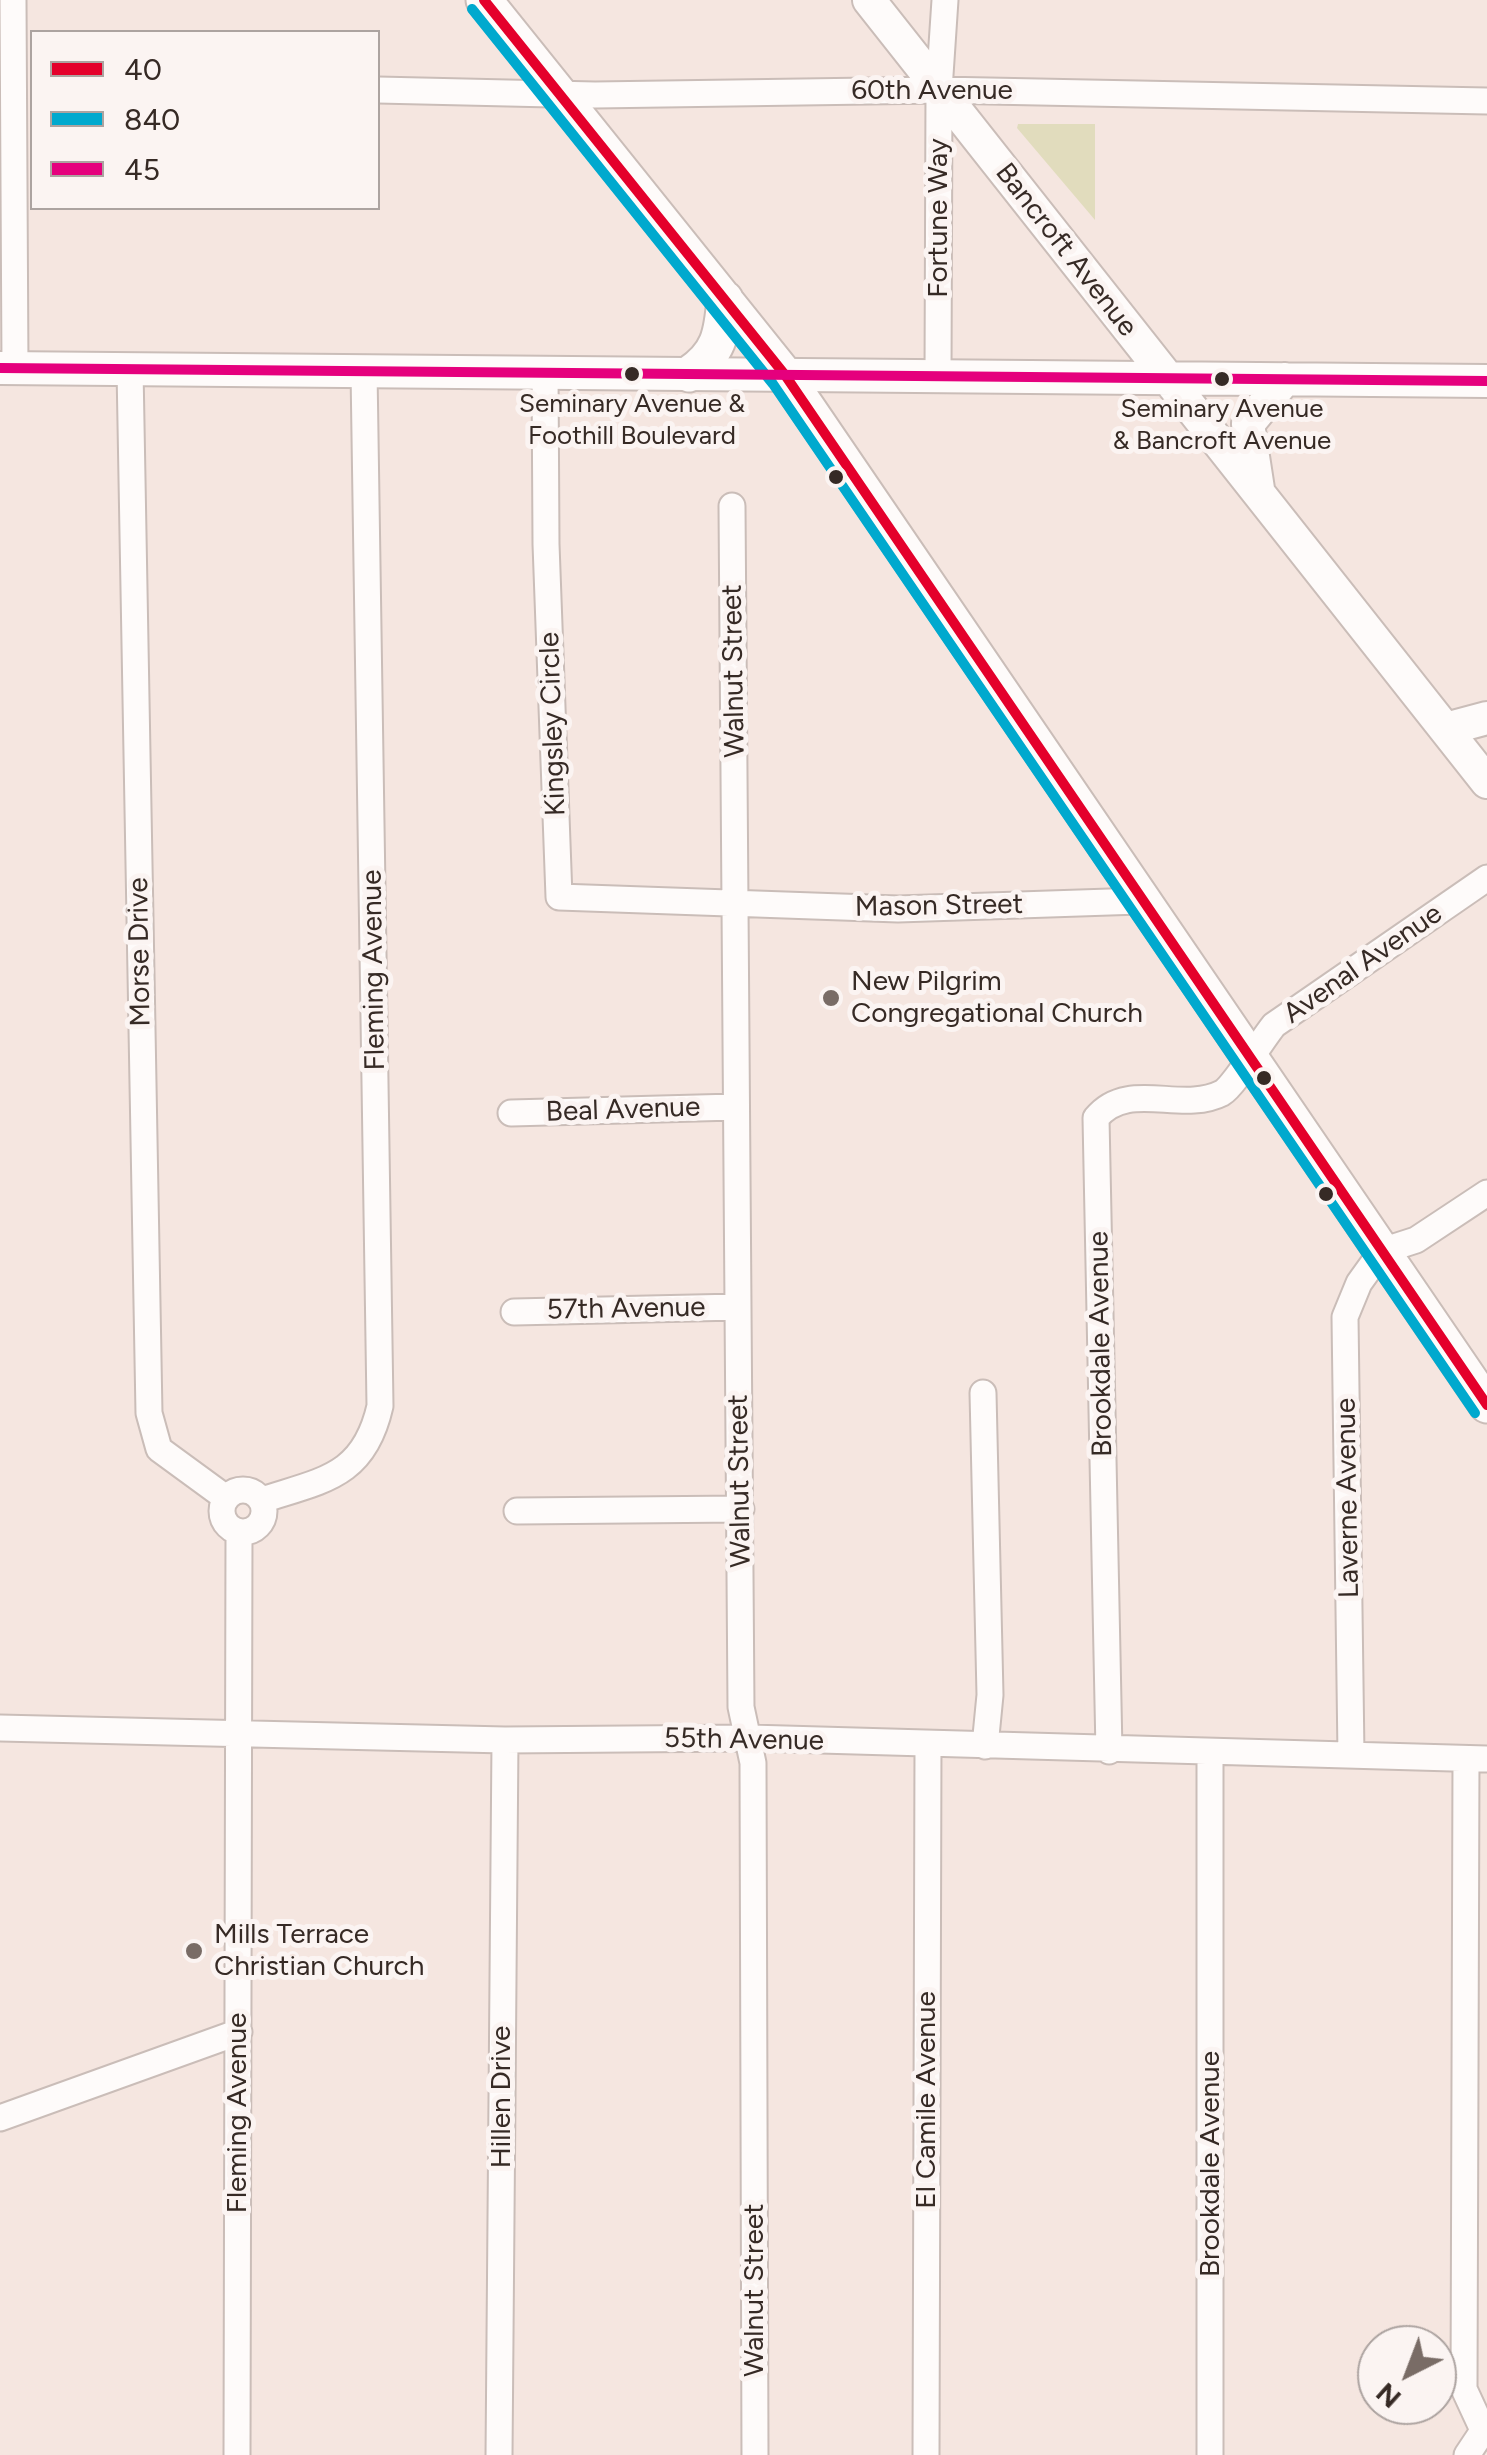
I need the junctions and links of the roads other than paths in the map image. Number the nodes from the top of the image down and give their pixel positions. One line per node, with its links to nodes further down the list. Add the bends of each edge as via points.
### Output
1 (13, 0): 5 (street)
2 (484, 0): 8 (main road)
3 (869, 0): 7 (street, Bancroft Avenue)
4 (946, 0): 7 (street, Fortune Way)
5 (23, 87): 11 (street)
6 (380, 90): 8 (street, 60th Avenue)
7 (939, 90): 8 (street, 60th Avenue); 9 (street, 60th Avenue); 17 (street, Fortune Way); 18 (street, Bancroft Avenue)
8 (560, 95): 10 (main road)
9 (1487, 100)
10 (725, 299): 15 (main road, via 716,348); 16 (main road)
11 (8, 368): 12 (street)
12 (130, 369): 13 (street); 38 (street, Morse Drive, via 149,1413 160,1449)
13 (364, 371): 14 (street); 39 (street, Fleming Avenue, via 380,1406 359,1458 339,1474)
14 (546, 373): 15 (street); 28 (street, Kingsley Circle, via 560,897)
15 (689, 374): 16 (street)
16 (784, 375): 17 (street); 27 (main road)
17 (938, 376): 18 (street)
18 (1168, 378): 19 (street); 21 (street, Bancroft Avenue)
19 (1285, 379): 20 (street); 21 (street, via 1248,424)
20 (1487, 381)
21 (1260, 498): 24 (street, Bancroft Avenue)
22 (732, 506): 28 (street, Walnut Street)
23 (1487, 718): 24 (street)
24 (1446, 729): 25 (street, Bancroft Avenue)
25 (1487, 782)
26 (1487, 878): 29 (street, Avenal Avenue, via 1274,1025)
27 (1140, 901): 28 (street, Mason Street); 29 (main road)
28 (737, 906): 30 (street, Walnut Street)
29 (1247, 1057): 33 (main road); 49 (street, Brookdale Avenue, via 1236,1083 1223,1092 1204,1099 1124,1098 1096,1118)
30 (735, 1107): 31 (street, Beal Avenue); 34 (street, Walnut Street)
31 (511, 1113)
32 (1487, 1192): 33 (street, via 1416,1240)
33 (1382, 1251): 37 (main road); 51 (street, Laverne Avenue, via 1359,1283 1346,1318)
34 (738, 1306): 35 (street, 57th Avenue); 40 (street, Walnut Street)
35 (514, 1312)
36 (983, 1393): 48 (street, via 990,1695)
37 (1487, 1405)
38 (226, 1498): 39 (street, via 244,1489); 42 (street, via 222,1516)
39 (262, 1500): 42 (street, via 263,1521)
40 (741, 1508): 41 (street); 45 (street, Walnut Street, via 740,1707)
41 (518, 1511)
42 (239, 1532): 44 (street, Fleming Avenue)
43 (0, 1728): 44 (street, 55th Avenue)
44 (239, 1735): 46 (street, 55th Avenue); 53 (street, Fleming Avenue)
45 (750, 1738): 46 (street, 55th Avenue); 47 (street, 55th Avenue); 58 (street, Walnut Street)
46 (504, 1740): 57 (street, Hillen Drive)
47 (928, 1744): 48 (street, 55th Avenue); 59 (street, El Camile Avenue)
48 (985, 1746): 49 (street, 55th Avenue)
49 (1109, 1750): 50 (street, 55th Avenue)
50 (1210, 1754): 51 (street, 55th Avenue); 60 (street, Brookdale Avenue)
51 (1351, 1754): 52 (street, 55th Avenue)
52 (1477, 1759): 55 (street, via 1464,2389)
53 (238, 2032): 54 (street); 56 (street, Fleming Avenue)
54 (0, 2118)
55 (1485, 2427): 61 (street)
56 (237, 2455)
57 (499, 2455)
58 (755, 2455)
59 (926, 2455)
60 (1210, 2455)
61 (1467, 2455)

